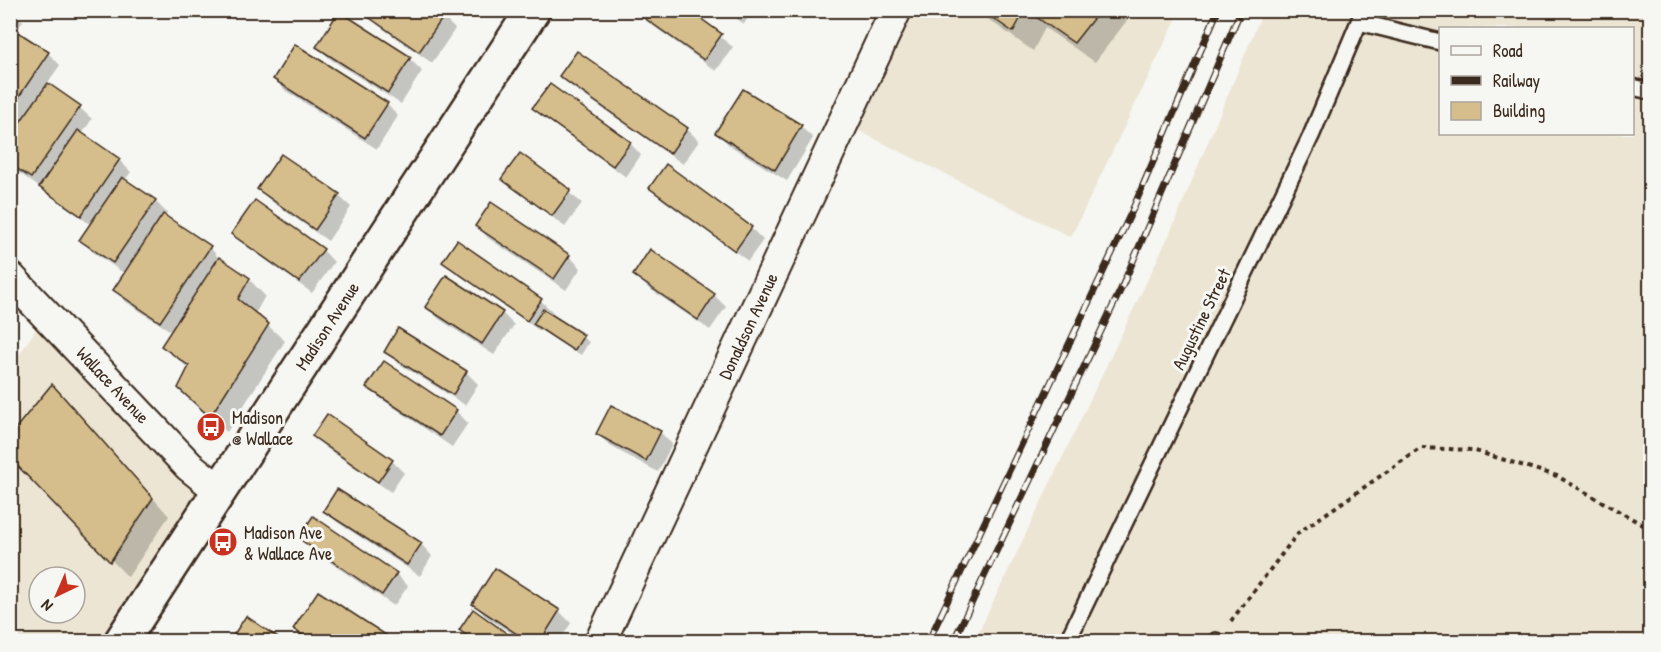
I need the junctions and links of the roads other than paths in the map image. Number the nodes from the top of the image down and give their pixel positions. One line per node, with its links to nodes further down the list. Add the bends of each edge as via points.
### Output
1 (533, 10): 8 (main road, Madison Avenue)
2 (896, 10): 10 (street, Donaldson Avenue)
3 (1362, 16): 4 (lane); 11 (lane, Augustine Street, via 1311,136)
4 (1439, 42)
5 (1634, 87): 6 (lane)
6 (1650, 91)
7 (10, 277): 8 (street, Wallace Avenue, via 189,466)
8 (219, 490): 9 (main road, Madison Avenue)
9 (121, 642)
10 (600, 642)
11 (1067, 642)

